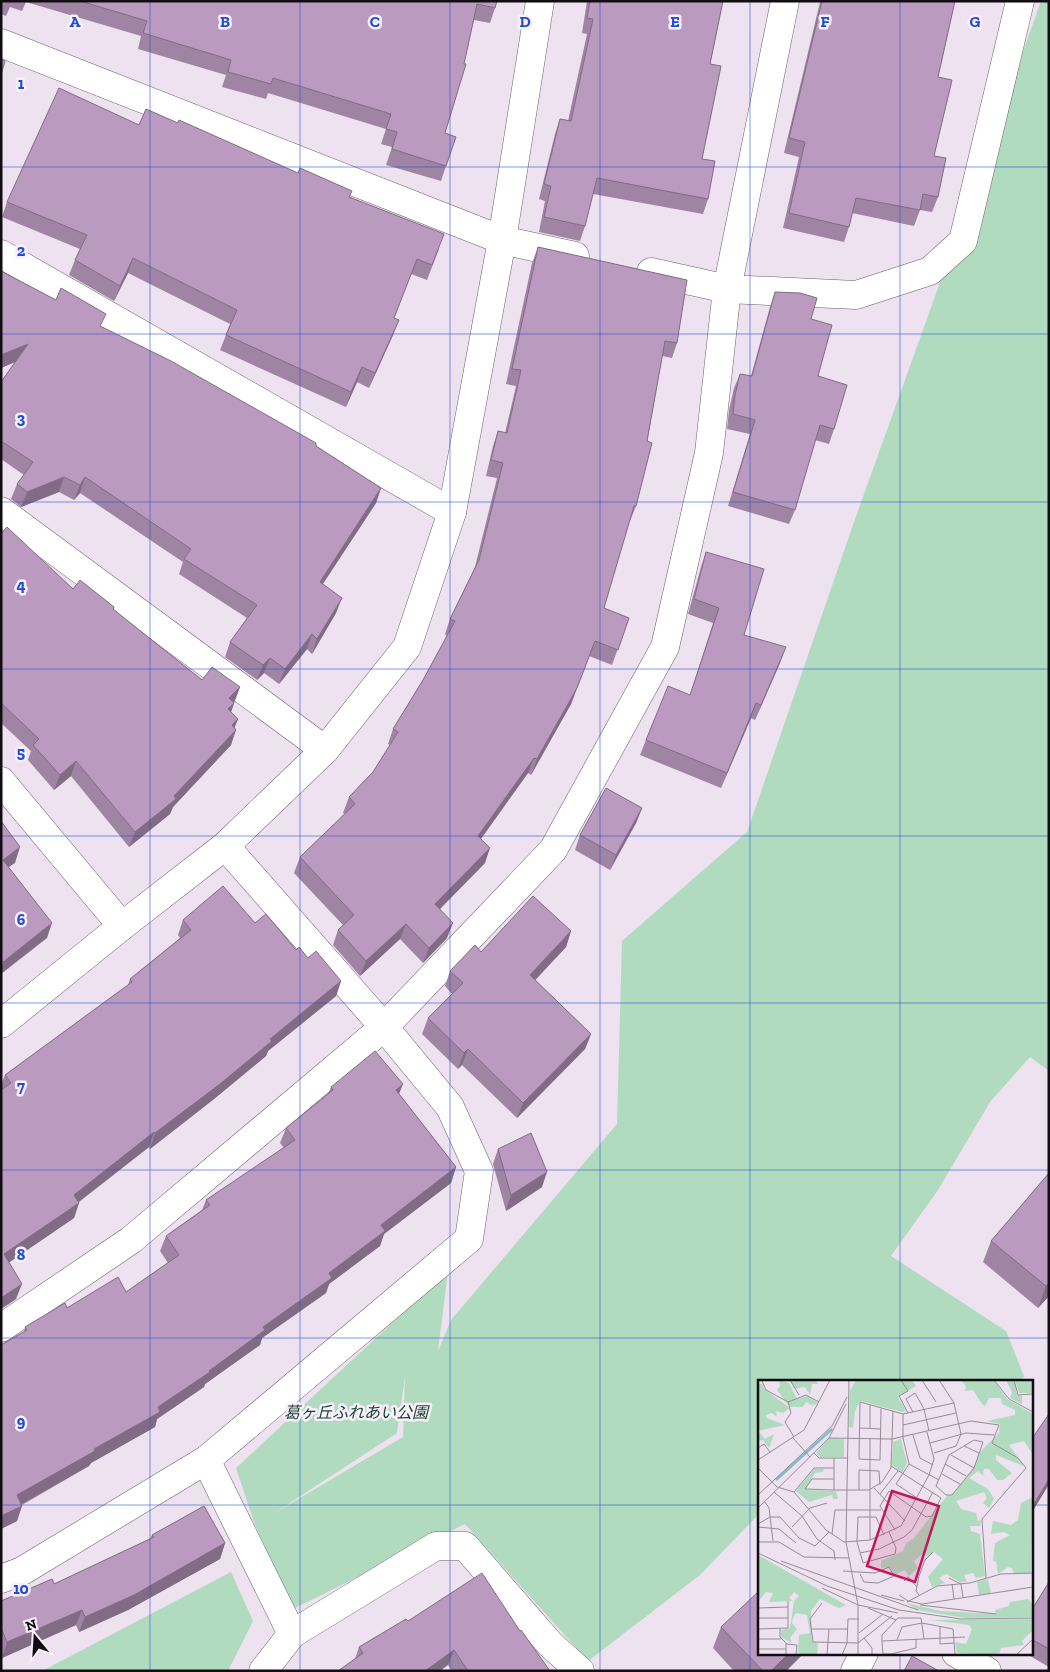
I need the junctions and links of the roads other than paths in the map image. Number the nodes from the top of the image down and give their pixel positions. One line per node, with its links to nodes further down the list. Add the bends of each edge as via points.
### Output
1 (540, 1): 5 (street)
2 (785, 1): 9 (street)
3 (1020, 1): 9 (street, via 963,241 930,271 856,295)
4 (1, 43): 5 (street)
5 (502, 240): 7 (street); 11 (street)
6 (1, 254): 11 (street)
7 (596, 260)
8 (624, 266): 9 (street)
9 (727, 289): 17 (street, via 709,453 665,647 553,850)
10 (1, 511): 12 (street)
11 (452, 512): 12 (street, via 407,647)
12 (325, 750): 14 (street)
13 (1, 781): 15 (street)
14 (225, 846): 15 (street); 17 (street)
15 (122, 926): 16 (street)
16 (1, 1024)
17 (384, 1027): 18 (street, via 131,1240); 19 (street, via 450,1107 480,1170 469,1239)
18 (1, 1328)
19 (206, 1460): 20 (street, via 22,1571); 21 (street)
20 (1, 1579)
21 (292, 1634): 24 (street); 25 (street, via 436,1546 465,1546 550,1644)
22 (864, 1654): 26 (street)
23 (958, 1654): 27 (street)
24 (263, 1671)
25 (580, 1671)
26 (855, 1671)
27 (987, 1671)

